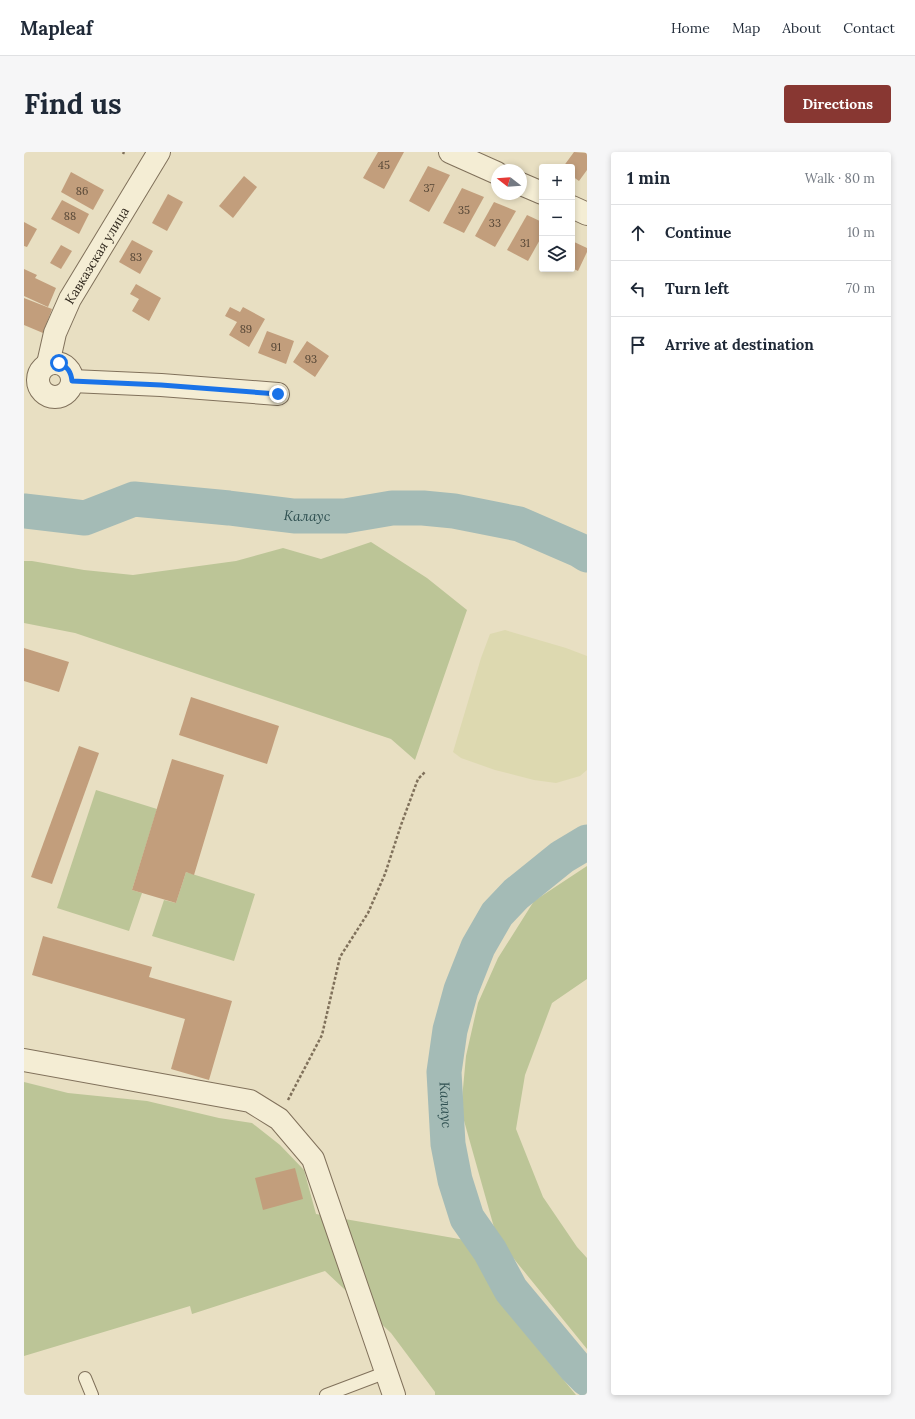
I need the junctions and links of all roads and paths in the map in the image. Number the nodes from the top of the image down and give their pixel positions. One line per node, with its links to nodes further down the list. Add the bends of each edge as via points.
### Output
1 (159, 152): 8 (street, Кавказская улица, via 70,299 55,333)
2 (450, 152): 3 (street)
3 (491, 170)
4 (527, 187): 5 (street)
5 (539, 192)
6 (575, 208): 7 (street)
7 (587, 214)
8 (48, 364): 9 (street, via 53,362 65,365 72,375); 9 (street, via 38,377 43,392 59,397 68,391)
9 (72, 381): 10 (street)
10 (278, 394)
11 (426, 771): 13 (path, via 418,779 385,874 368,913 340,956 322,1035)
12 (24, 1060): 13 (street, via 250,1101)
13 (279, 1119): 14 (street, via 313,1159)
14 (386, 1372): 17 (lane); 18 (street)
15 (85, 1378): 16 (lane)
16 (92, 1395)
17 (326, 1395)
18 (394, 1395)

